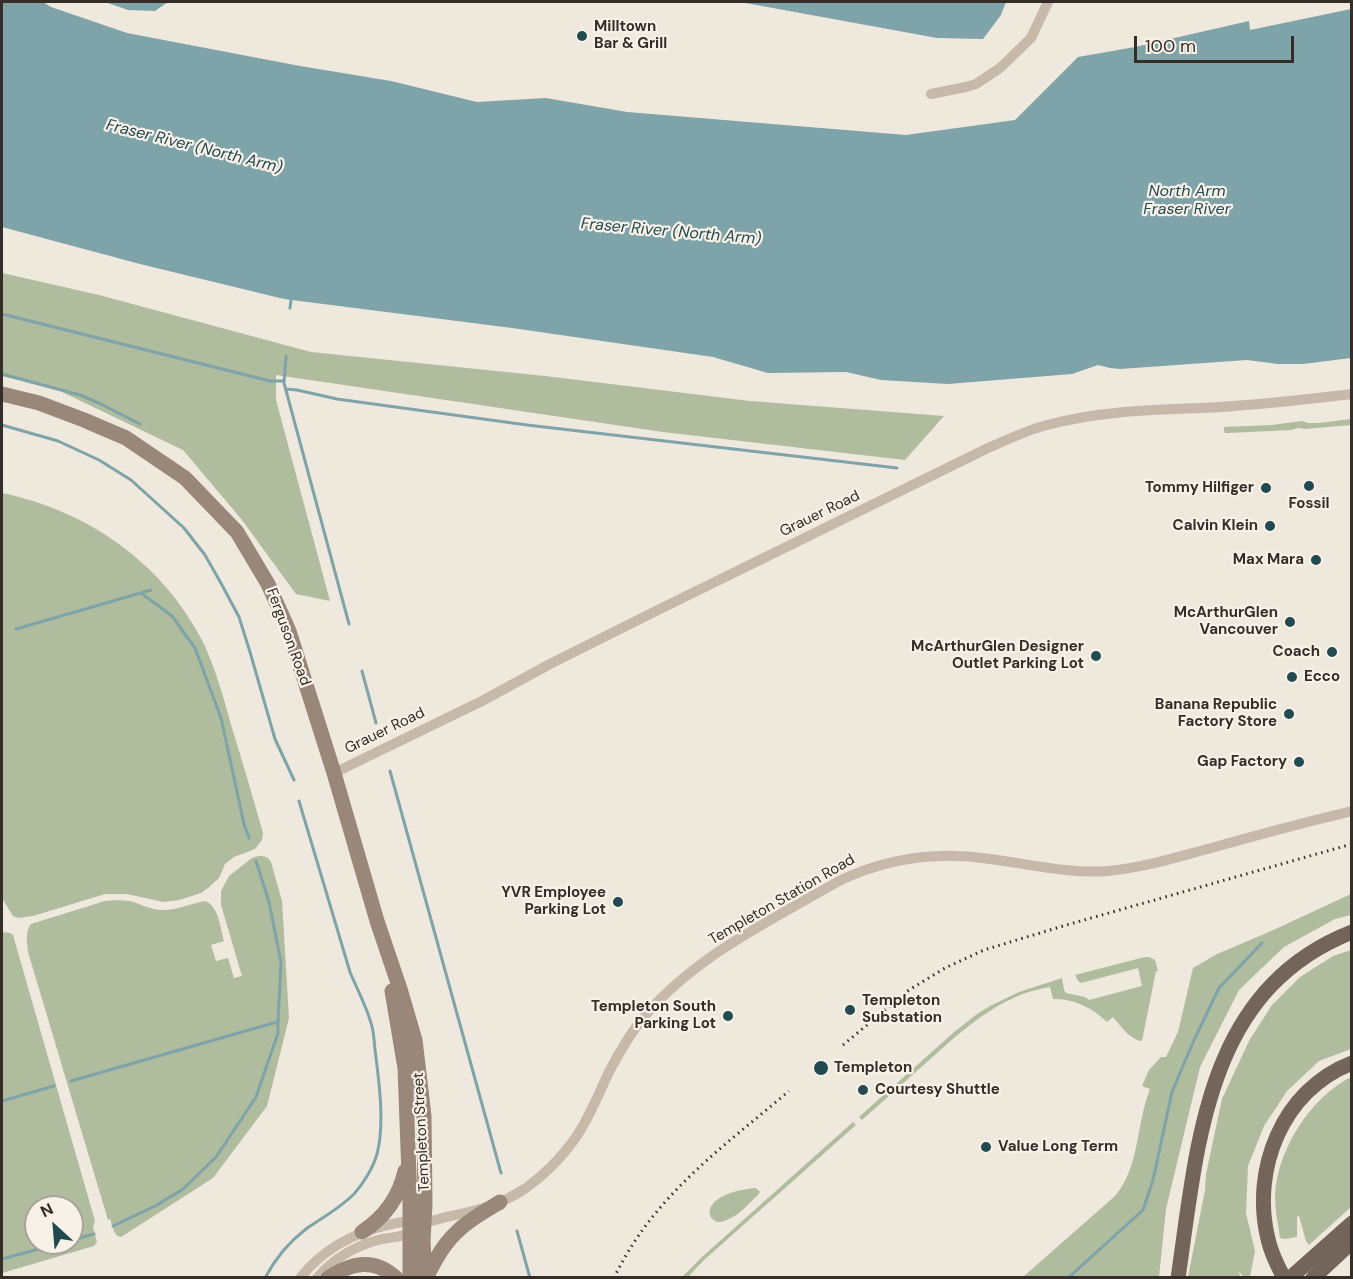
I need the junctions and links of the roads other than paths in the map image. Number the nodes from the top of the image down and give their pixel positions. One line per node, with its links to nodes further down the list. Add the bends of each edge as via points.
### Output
1 (1048, 2): 2 (street, via 1031,38 1000,69 976,84)
2 (931, 94)
3 (2, 394): 5 (street, Ferguson Road, via 39,403 126,438 185,478 237,532 268,584 289,631)
4 (1352, 394): 5 (street, Grauer Road, via 1290,402 1100,414 1015,436)
5 (334, 773): 7 (street, Templeton Street)
6 (1352, 811): 11 (street, Templeton Station Road, via 1157,863 1108,871 1068,871 942,855 898,861 854,874 746,935 674,987 630,1036 574,1141 537,1179)
7 (377, 921): 10 (street, Templeton Street, via 405,1068); 13 (street, Templeton Street, via 415,1040 424,1116 425,1204)
8 (1352, 932): 22 (main road, via 1312,952 1275,981 1232,1040 1202,1129)
9 (1352, 1063): 23 (main road, via 1310,1089 1292,1110 1272,1145 1265,1171 1265,1225)
10 (409, 1138): 13 (street, Templeton Street); 14 (street, via 407,1164 394,1201 379,1220)
11 (500, 1203): 13 (street, Templeton Station Road); 21 (street, via 457,1230)
12 (1352, 1223): 24 (main road)
13 (414, 1226): 14 (street); 17 (street, via 345,1254); 20 (street, Templeton Street); 21 (street, Templeton Street, via 423,1247)
14 (362, 1232): 16 (street, via 325,1252)
15 (1352, 1242): 25 (main road)
16 (300, 1278)
17 (317, 1278)
18 (328, 1278): 19 (street, via 361,1264 386,1269)
19 (396, 1278)
20 (410, 1278)
21 (425, 1278)
22 (1178, 1278)
23 (1284, 1278)
24 (1290, 1278)
25 (1313, 1278)

